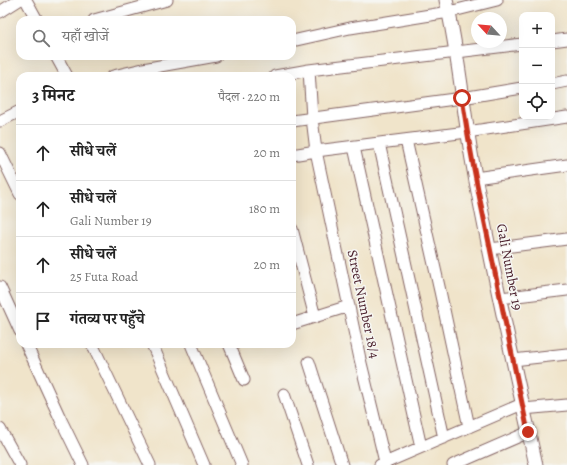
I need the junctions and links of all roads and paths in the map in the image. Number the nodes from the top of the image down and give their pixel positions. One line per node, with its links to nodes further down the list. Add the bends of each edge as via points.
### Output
1 (19, 0): 6 (street)
2 (26, 0): 7 (street)
3 (167, 0): 8 (street)
4 (497, 0): 5 (street)
5 (448, 6): 10 (street); 13 (street, Gali Number 19)
6 (0, 12)
7 (35, 16)
8 (109, 16)
9 (567, 39): 11 (street)
10 (296, 40)
11 (555, 41)
12 (519, 44): 13 (street)
13 (456, 52): 16 (street); 23 (street, Gali Number 19)
14 (58, 60): 17 (street)
15 (194, 60): 18 (street)
16 (309, 70): 19 (street); 26 (street, Street Number 18/4)
17 (65, 72)
18 (130, 72)
19 (296, 72)
20 (567, 81): 21 (street)
21 (555, 83)
22 (519, 88): 23 (street)
23 (462, 98): 26 (street); 29 (street, Gali Number 19)
24 (16, 113): 28 (street)
25 (567, 117): 29 (street)
26 (312, 118): 27 (street); 33 (street, Street Number 18/4)
27 (296, 120)
28 (0, 121)
29 (467, 132): 30 (street); 37 (street, Gali Number 19)
30 (406, 140): 31 (street); 61 (street)
31 (379, 143): 32 (street); 64 (street)
32 (354, 147): 33 (street); 66 (street)
33 (316, 151): 35 (street); 45 (street, Street Number 18/4)
34 (0, 153): 38 (street)
35 (296, 154)
36 (567, 165): 37 (street)
37 (476, 178): 40 (street, Gali Number 19)
38 (16, 186)
39 (567, 239): 40 (street)
40 (490, 249): 44 (street, Gali Number 19)
41 (296, 257): 46 (street)
42 (0, 287): 47 (street)
43 (567, 290): 44 (street)
44 (500, 298): 55 (street, Gali Number 19)
45 (349, 306): 46 (street); 67 (street, Street Number 18/4)
46 (315, 317): 48 (street)
47 (16, 322)
48 (296, 323)
49 (28, 348): 69 (street)
50 (94, 348): 70 (street)
51 (154, 348): 71 (street)
52 (193, 348): 72 (street)
53 (230, 348): 57 (street)
54 (567, 354): 55 (street)
55 (513, 360): 60 (street, Gali Number 19)
56 (310, 362): 74 (street)
57 (244, 380)
58 (284, 394): 73 (street)
59 (567, 405): 60 (street)
60 (523, 406): 61 (street); 63 (street, Gali Number 19)
61 (469, 427): 64 (street)
62 (0, 429): 65 (street)
63 (528, 432): 75 (street); 76 (street, Gali Number 19)
64 (444, 438): 66 (street)
65 (4, 445): 68 (street)
66 (421, 447): 67 (street)
67 (382, 464)
68 (20, 465)
69 (83, 465)
70 (150, 465)
71 (204, 465)
72 (242, 465)
73 (308, 465)
74 (342, 465)
75 (453, 465)
76 (536, 465)

